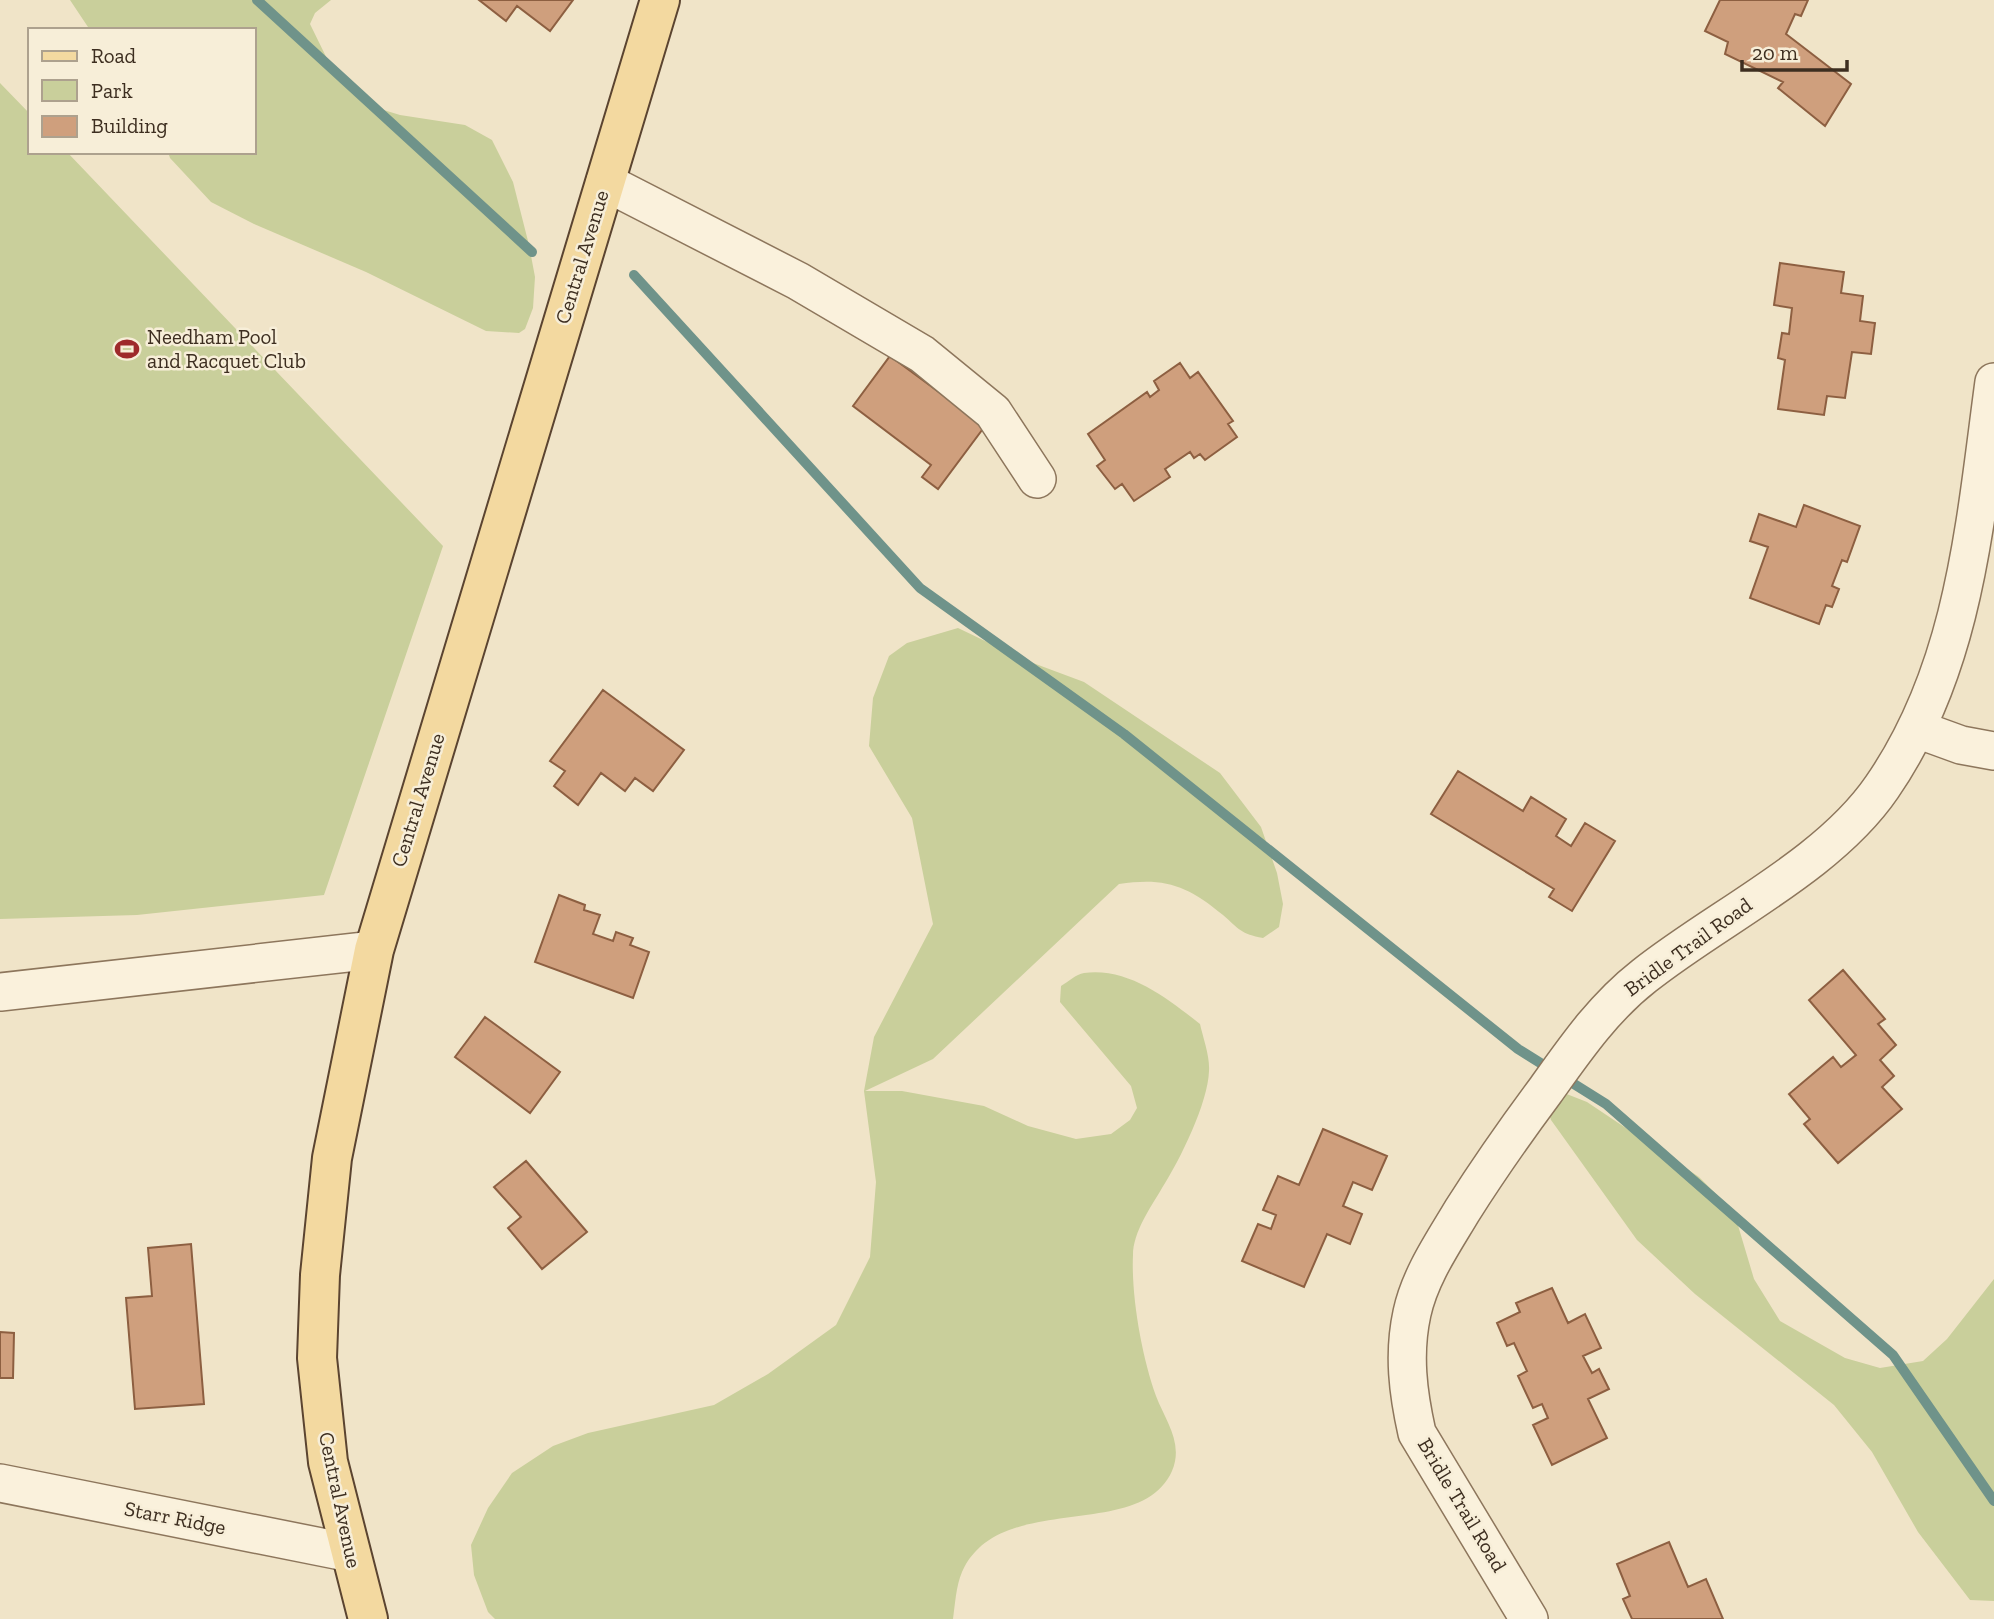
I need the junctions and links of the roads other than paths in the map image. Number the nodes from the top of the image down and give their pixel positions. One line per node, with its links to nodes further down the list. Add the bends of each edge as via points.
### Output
1 (660, 0): 2 (main road, Central Avenue)
2 (605, 182): 4 (street, via 799,281 922,354 993,412); 7 (main road, Central Avenue)
3 (1994, 382): 5 (street, Bridle Trail Road, via 1965,591 1932,698)
4 (1037, 479)
5 (1917, 729): 6 (street); 12 (street, Bridle Trail Road, via 1881,790 1857,817 1805,862 1640,979 1586,1034 1489,1168 1425,1276 1412,1312 1406,1358 1409,1399 1418,1433)
6 (1994, 751)
7 (374, 950): 8 (street); 10 (main road, Central Avenue, via 332,1158 320,1275 317,1358 328,1462)
8 (0, 992)
9 (0, 1483): 10 (street, Starr Ridge)
10 (351, 1553): 11 (main road, Central Avenue)
11 (368, 1619)
12 (1529, 1619)

